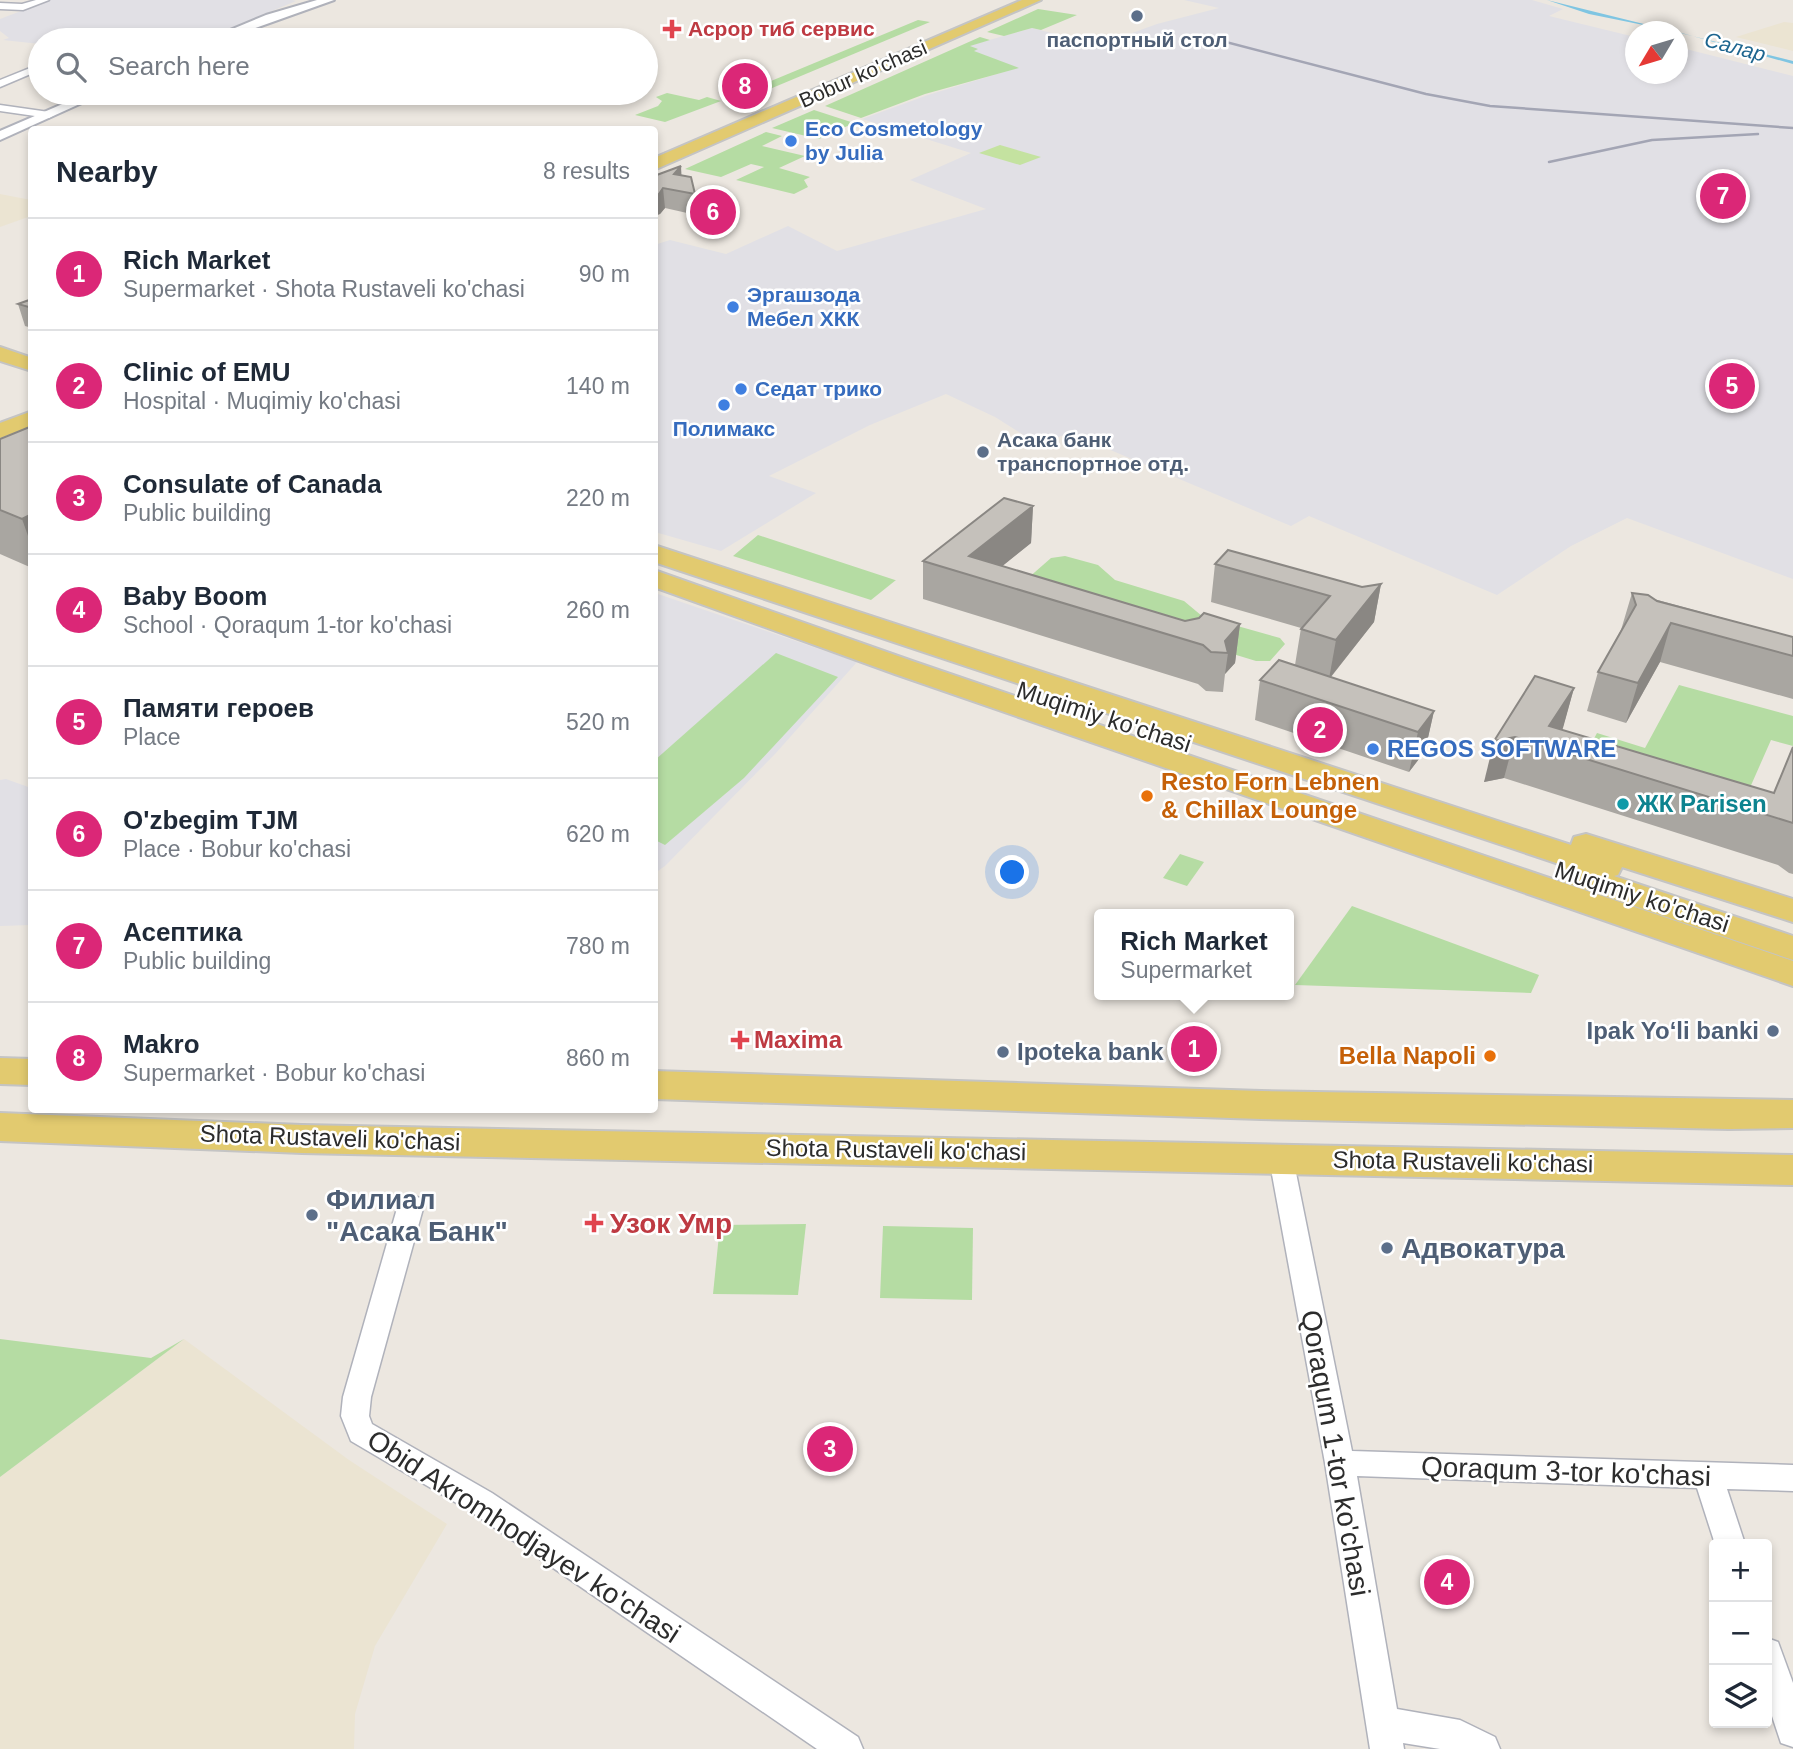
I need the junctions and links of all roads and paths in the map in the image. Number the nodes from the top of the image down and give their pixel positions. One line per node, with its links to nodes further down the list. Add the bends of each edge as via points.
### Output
1 (44, 0): 5 (street, via 23,8)
2 (329, 0): 6 (street)
3 (1007, 0): 13 (main road, Bobur ko'chasi)
4 (1034, 0): 14 (main road, Bobur ko'chasi)
5 (0, 6)
6 (242, 28)
7 (28, 72): 8 (street)
8 (0, 83)
9 (71, 105): 11 (street)
10 (0, 108): 11 (street)
11 (49, 115): 12 (street)
12 (0, 136)
13 (658, 149)
14 (658, 163)
15 (0, 339): 16 (main road)
16 (28, 348)
17 (0, 354): 18 (main road)
18 (28, 364)
19 (28, 420): 20 (main road)
20 (0, 431)
21 (28, 439): 22 (main road)
22 (0, 451)
23 (658, 548): 28 (main road, via 774,581)
24 (658, 554): 27 (main road, Muqimiy ko'chasi)
25 (658, 568): 27 (main road, Muqimiy ko'chasi)
26 (658, 579): 31 (main road)
27 (1267, 764): 29 (main road, Muqimiy ko'chasi); 30 (main road, Muqimiy ko'chasi)
28 (1793, 911)
29 (1793, 929)
30 (1793, 948)
31 (1793, 974)
32 (0, 1071): 33 (main road)
33 (28, 1072)
34 (658, 1085): 35 (main road, via 1274,1105)
35 (1793, 1114)
36 (0, 1127): 37 (main road, Shota Rustaveli ko'chasi, via 302,1139)
37 (1281, 1158): 38 (main road, Shota Rustaveli ko'chasi); 40 (street, Qoraqum 1-tor ko'chasi)
38 (1793, 1170)
39 (411, 1205): 47 (street, Obid Akromhodjayev ko'chasi, via 357,1397 355,1416 361,1432 481,1503)
40 (1340, 1463): 41 (street, Qoraqum 3-tor ko'chasi); 46 (street, Qoraqum 1-tor ko'chasi)
41 (1707, 1477): 42 (street, Qoraqum 3-tor ko'chasi); 43 (street)
42 (1793, 1478)
43 (1728, 1539)
44 (1771, 1665): 45 (street)
45 (1793, 1731)
46 (1385, 1736): 48 (street, via 1460,1736)
47 (835, 1746)
48 (1483, 1749)

